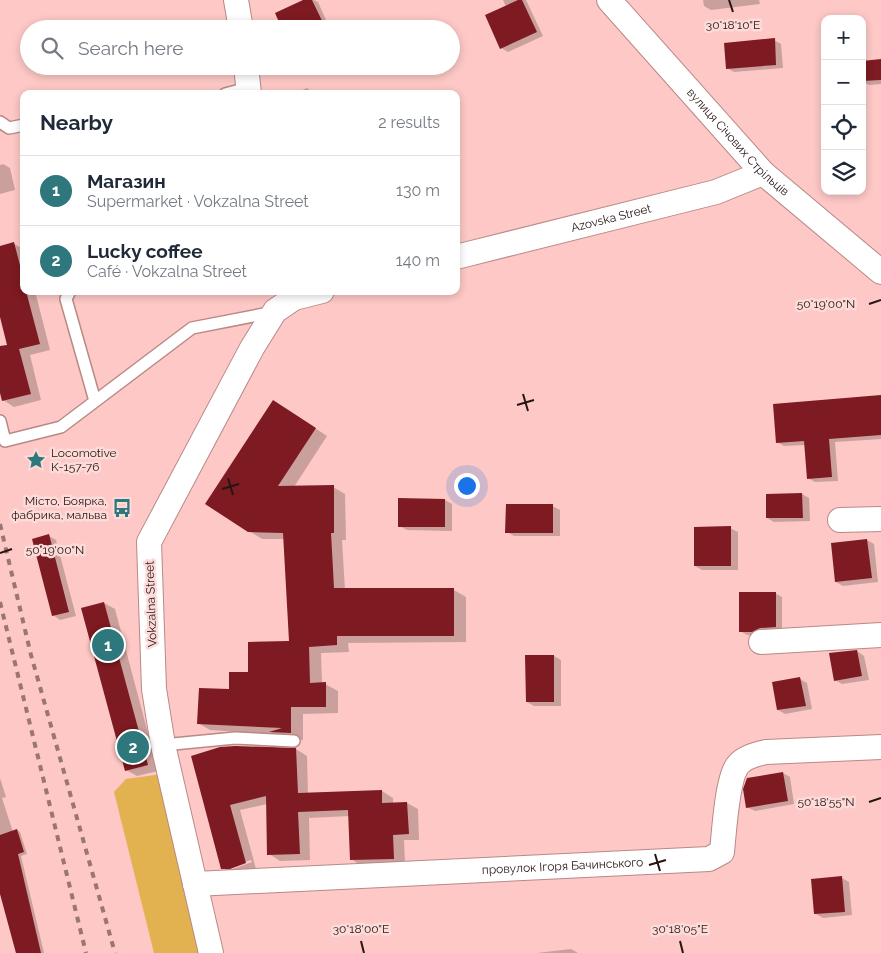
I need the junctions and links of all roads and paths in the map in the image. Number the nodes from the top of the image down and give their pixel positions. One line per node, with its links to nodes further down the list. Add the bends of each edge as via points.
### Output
1 (236, 0): 3 (street)
2 (608, 0): 8 (street, вулиця Січових Стрільців)
3 (239, 20)
4 (248, 83): 5 (lane)
5 (233, 90)
6 (0, 122): 7 (lane, via 9,128)
7 (20, 126)
8 (763, 173): 9 (street, Azovska Street, via 716,192); 10 (street, вулиця Січових Стрільців)
9 (460, 256)
10 (881, 272)
11 (68, 295): 14 (lane, via 66,299)
12 (294, 295): 13 (street, Vokzalna Street)
13 (275, 312): 14 (lane, via 192,328); 21 (street, Vokzalna Street, via 252,348 149,542 154,689)
14 (95, 401): 15 (lane, via 61,427 5,441)
15 (0, 421)
16 (881, 518): 17 (street)
17 (840, 520)
18 (881, 635): 19 (street)
19 (761, 642)
20 (294, 742): 21 (lane, via 236,738)
21 (163, 745): 23 (street, Vokzalna Street)
22 (881, 747): 23 (street, провулок Ігоря Бачинського, via 766,752 753,755 736,766 722,852 709,859)
23 (195, 884): 24 (street, Vokzalna Street)
24 (211, 953)

